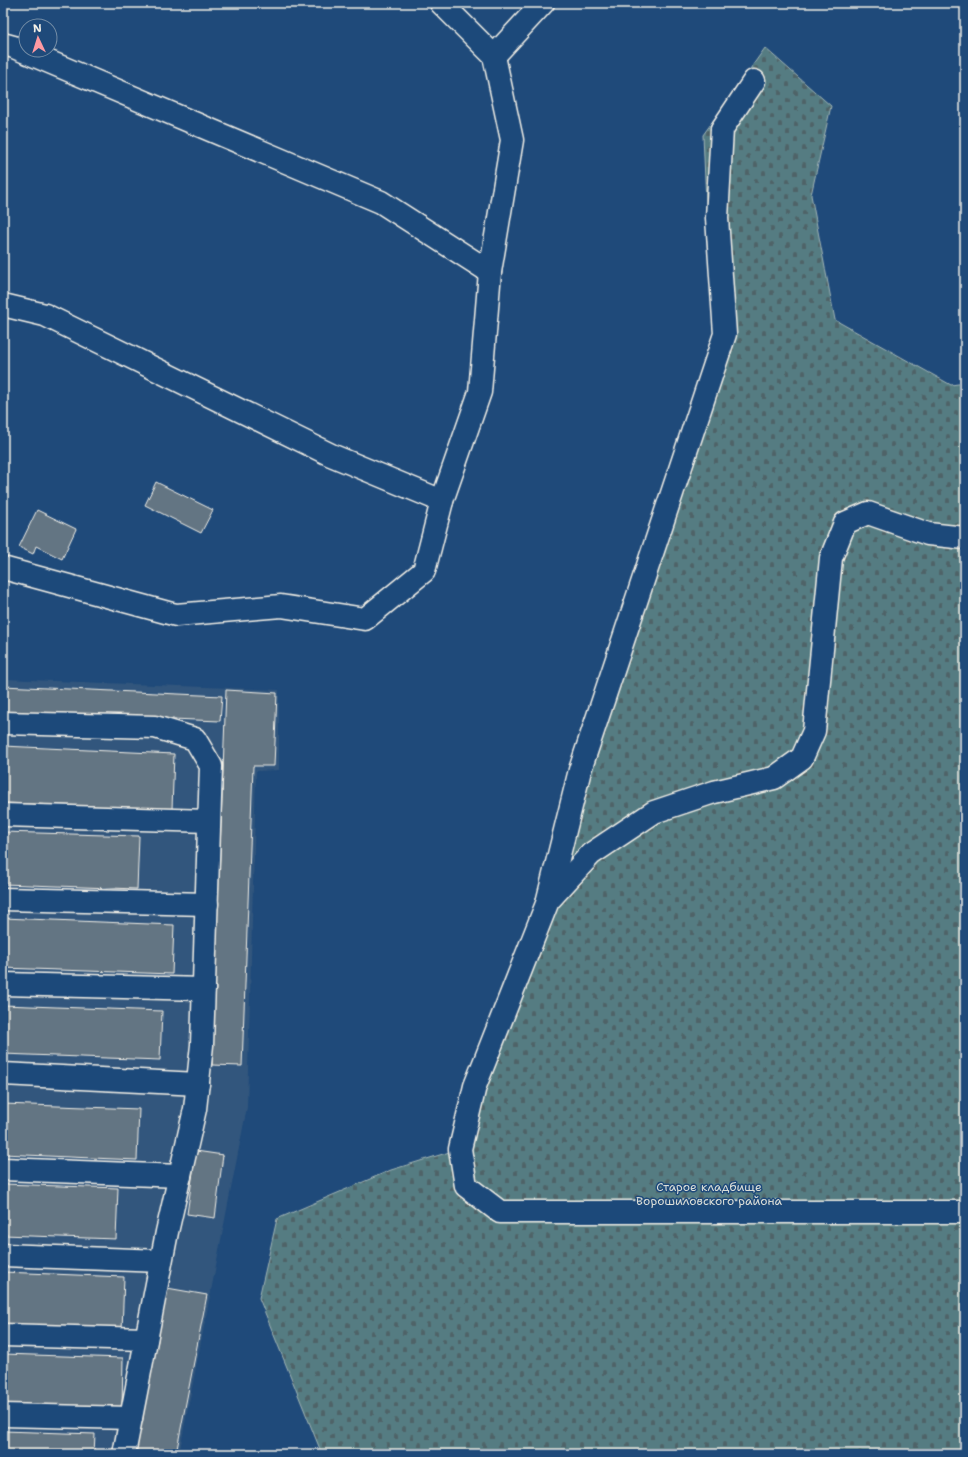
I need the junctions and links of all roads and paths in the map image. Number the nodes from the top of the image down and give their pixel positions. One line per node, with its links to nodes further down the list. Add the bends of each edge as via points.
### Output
1 (441, 3): 4 (lane)
2 (544, 3): 4 (lane)
3 (3, 44): 6 (lane, via 381,202)
4 (494, 56): 6 (lane, via 512,140)
5 (754, 81): 15 (lane, via 722,130 717,218 725,334 580,770)
6 (490, 272): 8 (lane, via 480,392)
7 (3, 305): 8 (lane, via 45,315 331,455)
8 (442, 501): 10 (lane, via 424,571 365,619 281,606 176,615)
9 (965, 538): 15 (lane, via 928,534 868,513 846,523 831,558 814,731 802,758 774,778 714,792 654,812 591,854)
10 (3, 568)
11 (3, 724): 13 (lane, via 155,727 195,739 211,766)
12 (3, 815): 13 (lane)
13 (209, 822): 16 (lane)
14 (3, 898): 16 (lane)
15 (548, 901): 23 (lane, via 475,1086 460,1149 466,1186 500,1212)
16 (207, 904): 18 (lane)
17 (3, 984): 18 (lane)
18 (204, 989): 20 (lane)
19 (3, 1074): 20 (lane)
20 (198, 1084): 22 (lane)
21 (3, 1169): 22 (lane)
22 (180, 1176): 25 (lane)
23 (965, 1212)
24 (3, 1255): 25 (lane)
25 (161, 1261): 27 (lane)
26 (3, 1335): 27 (lane)
27 (146, 1339): 29 (lane)
28 (3, 1415): 29 (lane)
29 (131, 1418): 30 (lane)
30 (124, 1454)

